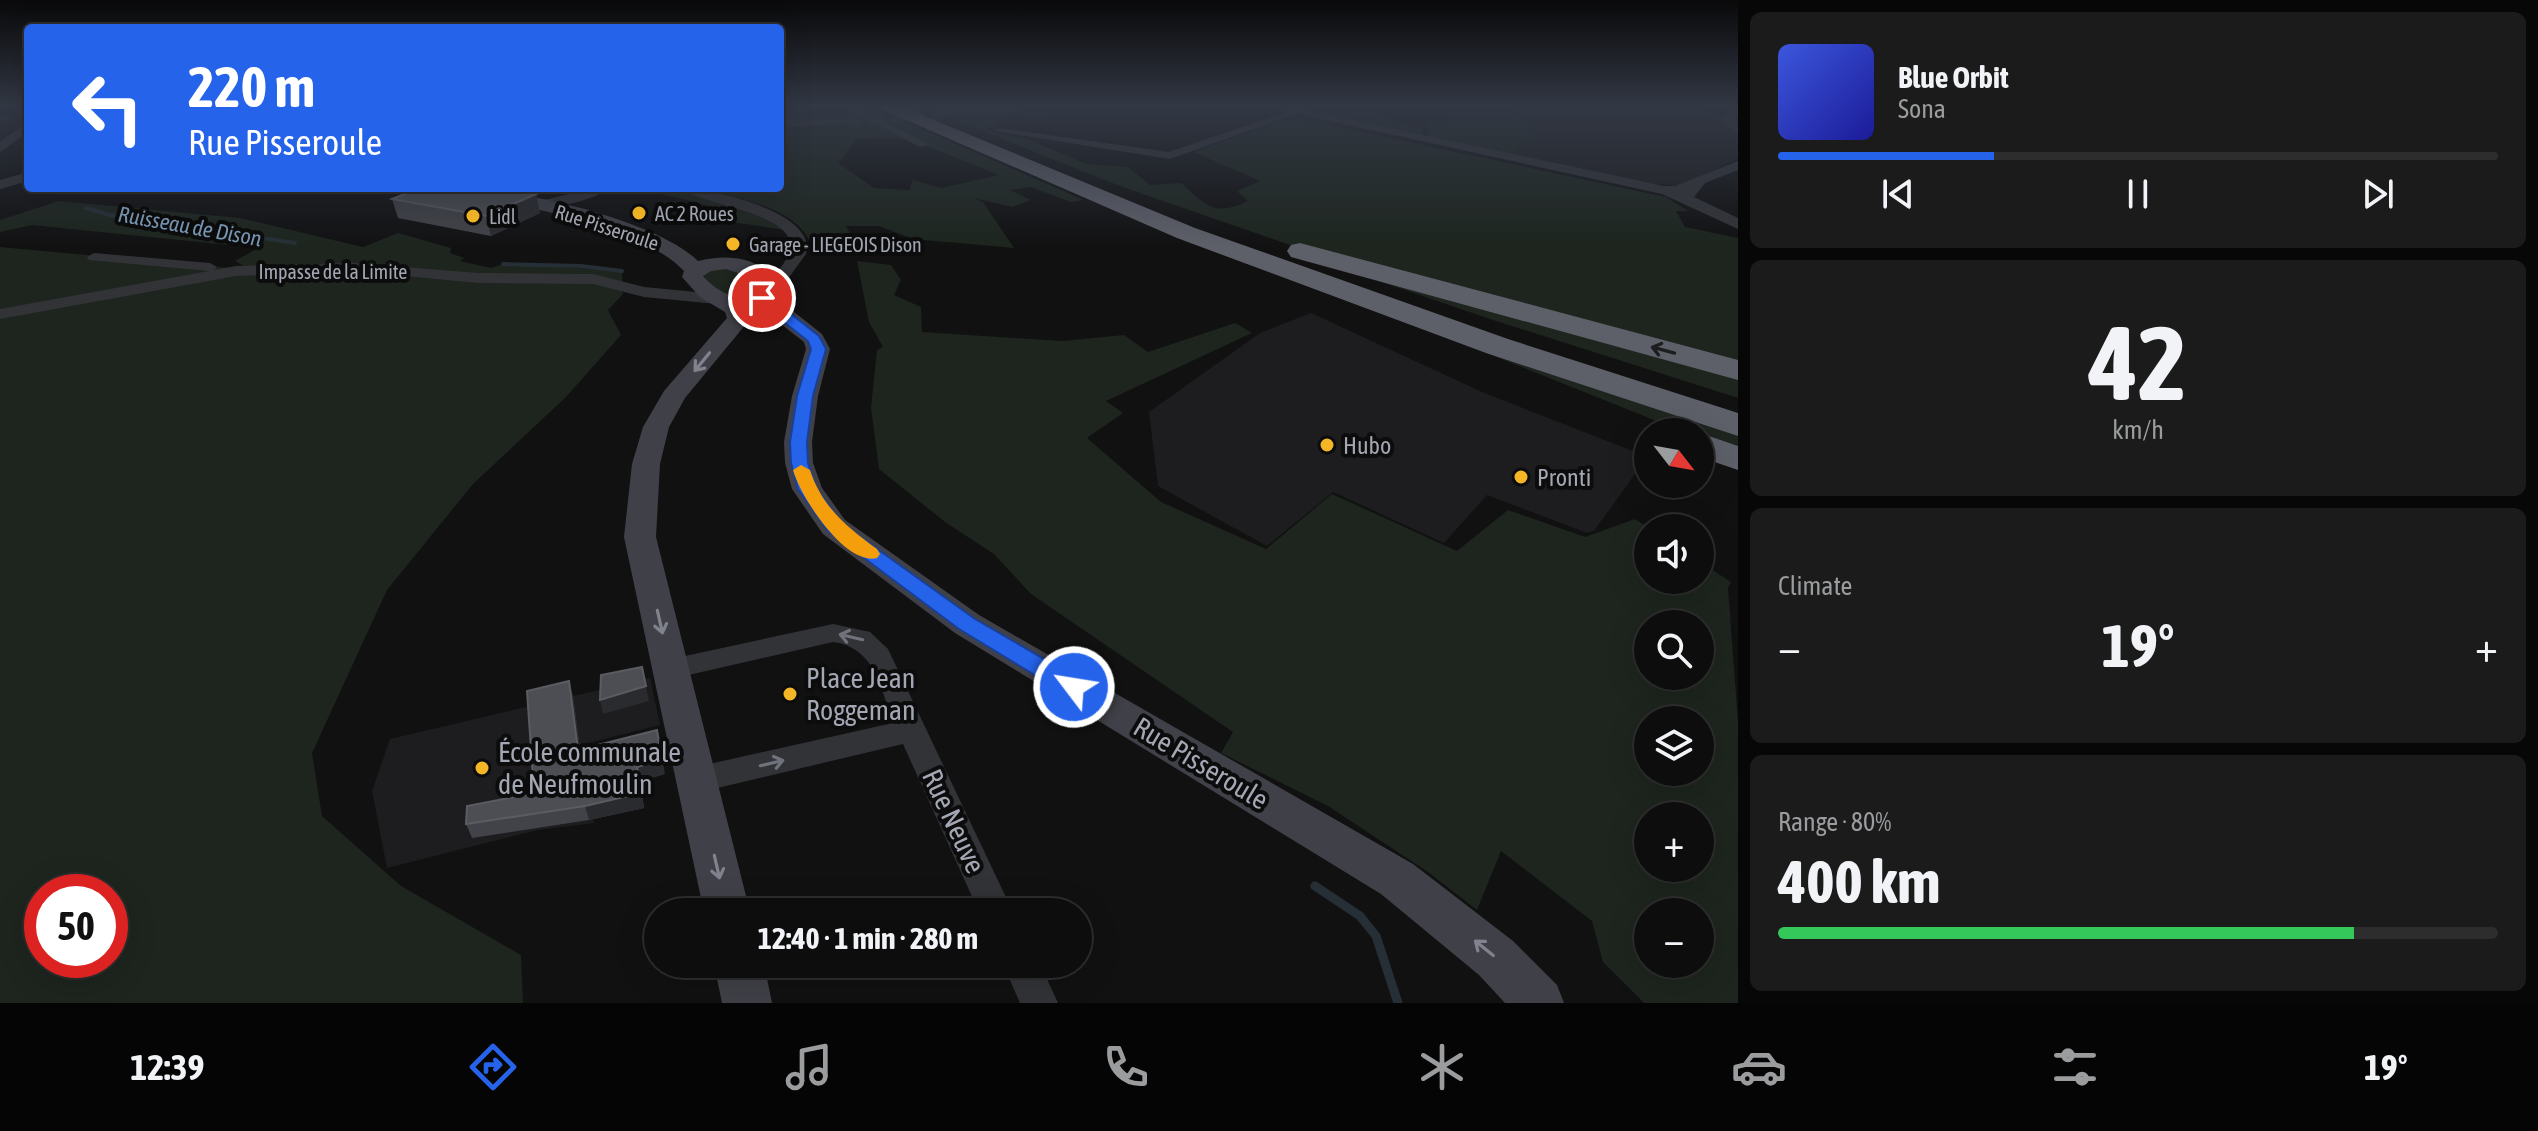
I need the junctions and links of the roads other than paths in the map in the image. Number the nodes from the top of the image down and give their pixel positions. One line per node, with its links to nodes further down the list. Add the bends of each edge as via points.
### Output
1 (1002, 153): 18 (highway)
2 (1019, 153): 18 (highway)
3 (1148, 153): 4 (street)
4 (1179, 153)
5 (1498, 153): 9 (street)
6 (1738, 165): 9 (street)
7 (24, 177): 8 (street)
8 (0, 185)
9 (1682, 190): 17 (street)
10 (482, 192): 23 (main road, Rue Pisseroule, via 642,236 671,249)
11 (502, 192): 15 (main road, Rue Pisseroule)
12 (591, 192): 15 (street)
13 (594, 192): 16 (street)
14 (699, 192): 20 (street, via 786,224 798,236)
15 (546, 201): 16 (main road, Rue Pisseroule)
16 (585, 211): 21 (main road, Rue Pisseroule, via 658,232)
17 (1736, 222)
18 (1182, 224): 27 (highway, one-way to 18); 28 (highway); 29 (highway, via 1311,289); 30 (highway, via 1483,341)
19 (94, 257): 22 (street)
20 (795, 258): 24 (street); 24 (street, via 771,268)
21 (720, 263): 23 (main road, Rue Pisseroule); 24 (main road, Rue Pisseroule)
22 (255, 270): 25 (street, Impasse de la Limite, via 364,267 478,278 593,279); 26 (street, Impasse de la Limite)
23 (693, 274): 24 (main road, Rue Pisseroule, via 700,288); 25 (street)
24 (745, 291): 25 (street, Impasse de la Limite); 33 (main road, one-way to 33, via 733,306 738,319 673,396 656,427 646,464 640,537); 42 (main road, Rue Pisseroule, one-way to 24, via 1496,958 1397,879 967,624 834,527 807,489 799,463 805,396 818,349 814,339)
25 (668, 293)
26 (0, 314)
27 (1738, 370)
28 (1738, 405)
29 (1635, 418)
30 (1738, 425)
31 (1714, 450): 32 (highway)
32 (1738, 459)
33 (671, 669): 34 (street, one-way to 33, via 877,653 866,641 847,634); 35 (main road)
34 (911, 731): 35 (street, one-way to 34); 37 (street, Rue Neuve)
35 (696, 780): 36 (main road, one-way to 36)
36 (724, 898)
37 (989, 898)
38 (742, 978): 40 (main road)
39 (1027, 978): 41 (street)
40 (747, 1003)
41 (1039, 1003)
42 (1539, 1003)

